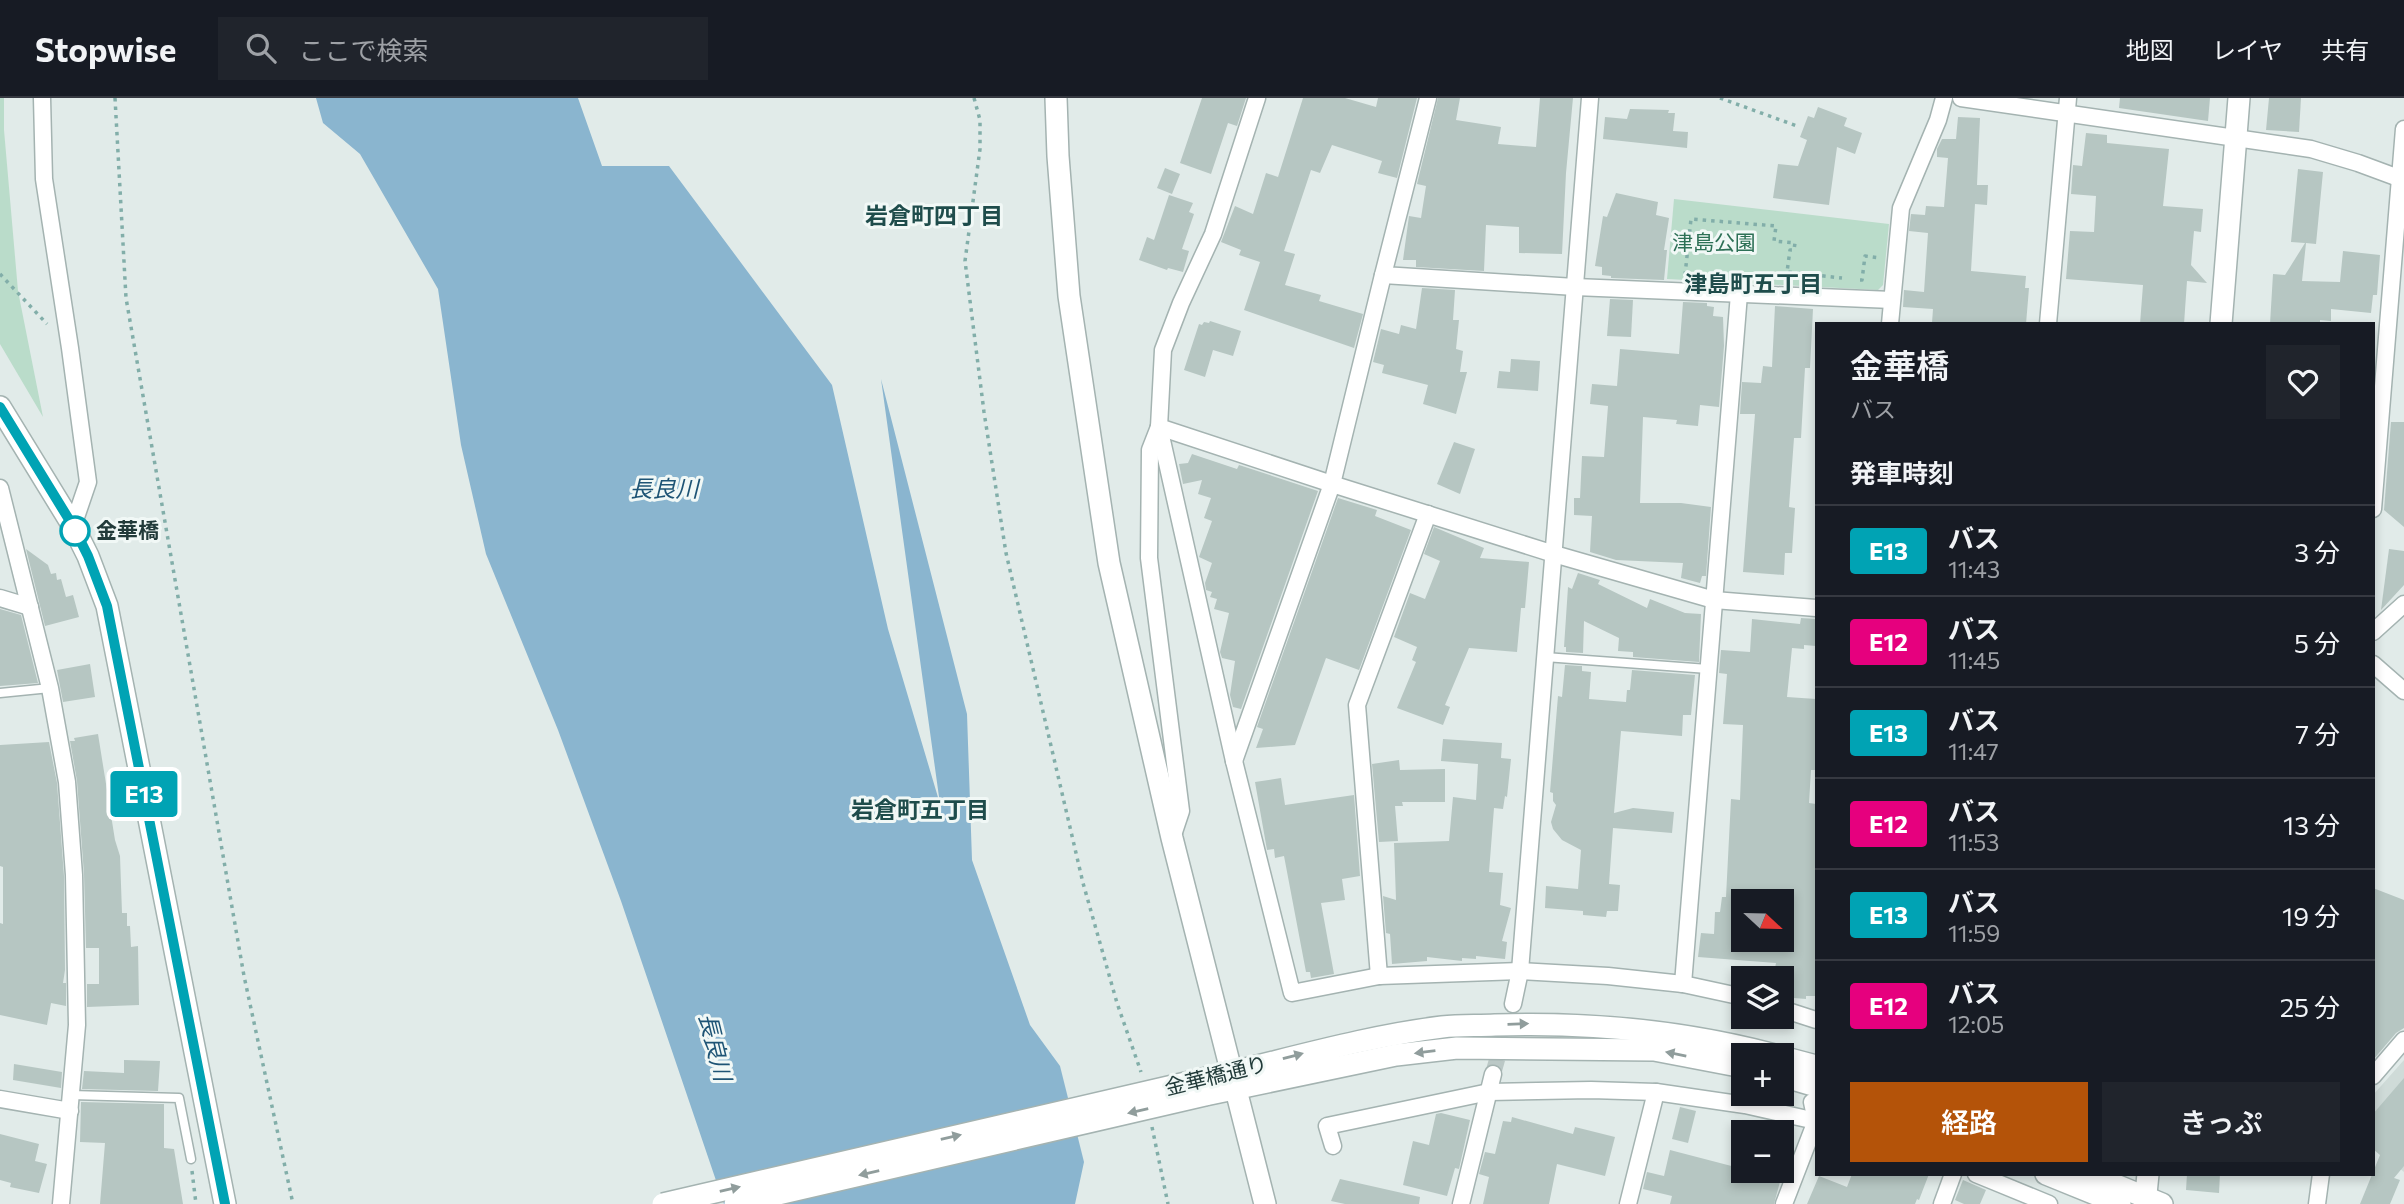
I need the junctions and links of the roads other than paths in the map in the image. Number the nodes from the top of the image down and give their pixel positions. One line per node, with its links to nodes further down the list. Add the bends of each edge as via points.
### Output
1 (41, 98): 26 (street, via 44,180 88,482)
2 (1056, 98): 41 (street, via 1069,296 1109,564)
3 (1257, 98): 21 (street, via 1213,234 1163,350)
4 (1428, 98): 13 (street)
5 (1590, 98): 14 (street)
6 (1944, 98): 16 (street, via 1901,208)
7 (1961, 98): 9 (street)
8 (2239, 98): 11 (street)
9 (2067, 106): 11 (street); 18 (street)
10 (2404, 129): 12 (street)
11 (2236, 136): 12 (street, via 2311,149); 19 (street)
12 (2402, 179): 23 (street)
13 (1383, 275): 14 (street); 22 (street)
14 (1575, 287): 15 (street); 27 (street)
15 (1739, 294): 16 (street); 29 (street)
16 (1892, 300): 17 (street)
17 (1890, 322)
18 (2048, 322)
19 (2221, 322)
20 (0, 408): 26 (street)
21 (1159, 427): 22 (street); 40 (street); 41 (street, via 1150,450 1149,558 1181,811)
22 (1332, 484): 25 (street); 40 (street)
23 (2375, 486)
24 (0, 488): 31 (street)
25 (1428, 514): 27 (street); 43 (street, via 1357,705)
26 (73, 526): 76 (street, via 107,606)
27 (1554, 554): 29 (street); 34 (street)
28 (0, 597): 31 (street)
29 (1714, 600): 32 (street); 36 (street)
30 (2404, 604): 33 (street)
31 (30, 607): 37 (street)
32 (1815, 608)
33 (2375, 630)
34 (1545, 657): 36 (lane); 42 (street)
35 (2375, 666): 38 (street)
36 (1708, 669): 44 (street)
37 (50, 688): 39 (lane); 63 (street, via 66,782 74,875 76,1025)
38 (2404, 691)
39 (0, 693)
40 (1234, 761): 43 (street, via 1292,993)
41 (1172, 838): 56 (street)
42 (1520, 971): 43 (street); 44 (street); 46 (street)
43 (1379, 976)
44 (1683, 984): 45 (street)
45 (1731, 994)
46 (1513, 1004)
47 (1794, 1013): 48 (street)
48 (1815, 1020)
49 (2404, 1040): 55 (street)
50 (1731, 1044): 56 (street, 金華橋通り, one-way to 50, via 1338,1045 1443,1027 1538,1023 1657,1031)
51 (1794, 1060): 53 (street)
52 (1731, 1066): 56 (street, 金華橋通り, one-way to 56, via 1654,1050 1457,1048)
53 (1815, 1066)
54 (1493, 1074): 59 (street)
55 (2375, 1074)
56 (1235, 1081): 58 (street, 金華橋通り); 79 (street)
57 (1794, 1083): 61 (street)
58 (1204, 1087): 77 (street, 金華橋通り, one-way to 58, bridge); 78 (street, 金華橋通り, one-way to 78, bridge)
59 (1489, 1092): 60 (street); 66 (street, via 1327,1126); 80 (street)
60 (1656, 1092): 64 (street); 81 (street)
61 (1814, 1094)
62 (0, 1099): 63 (street)
63 (70, 1103): 67 (lane, via 179,1098); 75 (street)
64 (1815, 1121)
65 (1815, 1124): 82 (street)
66 (1333, 1146)
67 (191, 1160)
68 (1952, 1176): 83 (street)
69 (1981, 1176): 84 (street)
70 (2051, 1176): 85 (street)
71 (2093, 1176): 74 (street)
72 (2148, 1176): 74 (street)
73 (2321, 1176): 86 (street)
74 (2151, 1202)
75 (61, 1204)
76 (225, 1204)
77 (663, 1204)
78 (735, 1204)
79 (1265, 1204)
80 (1461, 1204)
81 (1629, 1204)
82 (1784, 1204)
83 (1942, 1204)
84 (2049, 1204)
85 (2120, 1204)
86 (2317, 1204)

